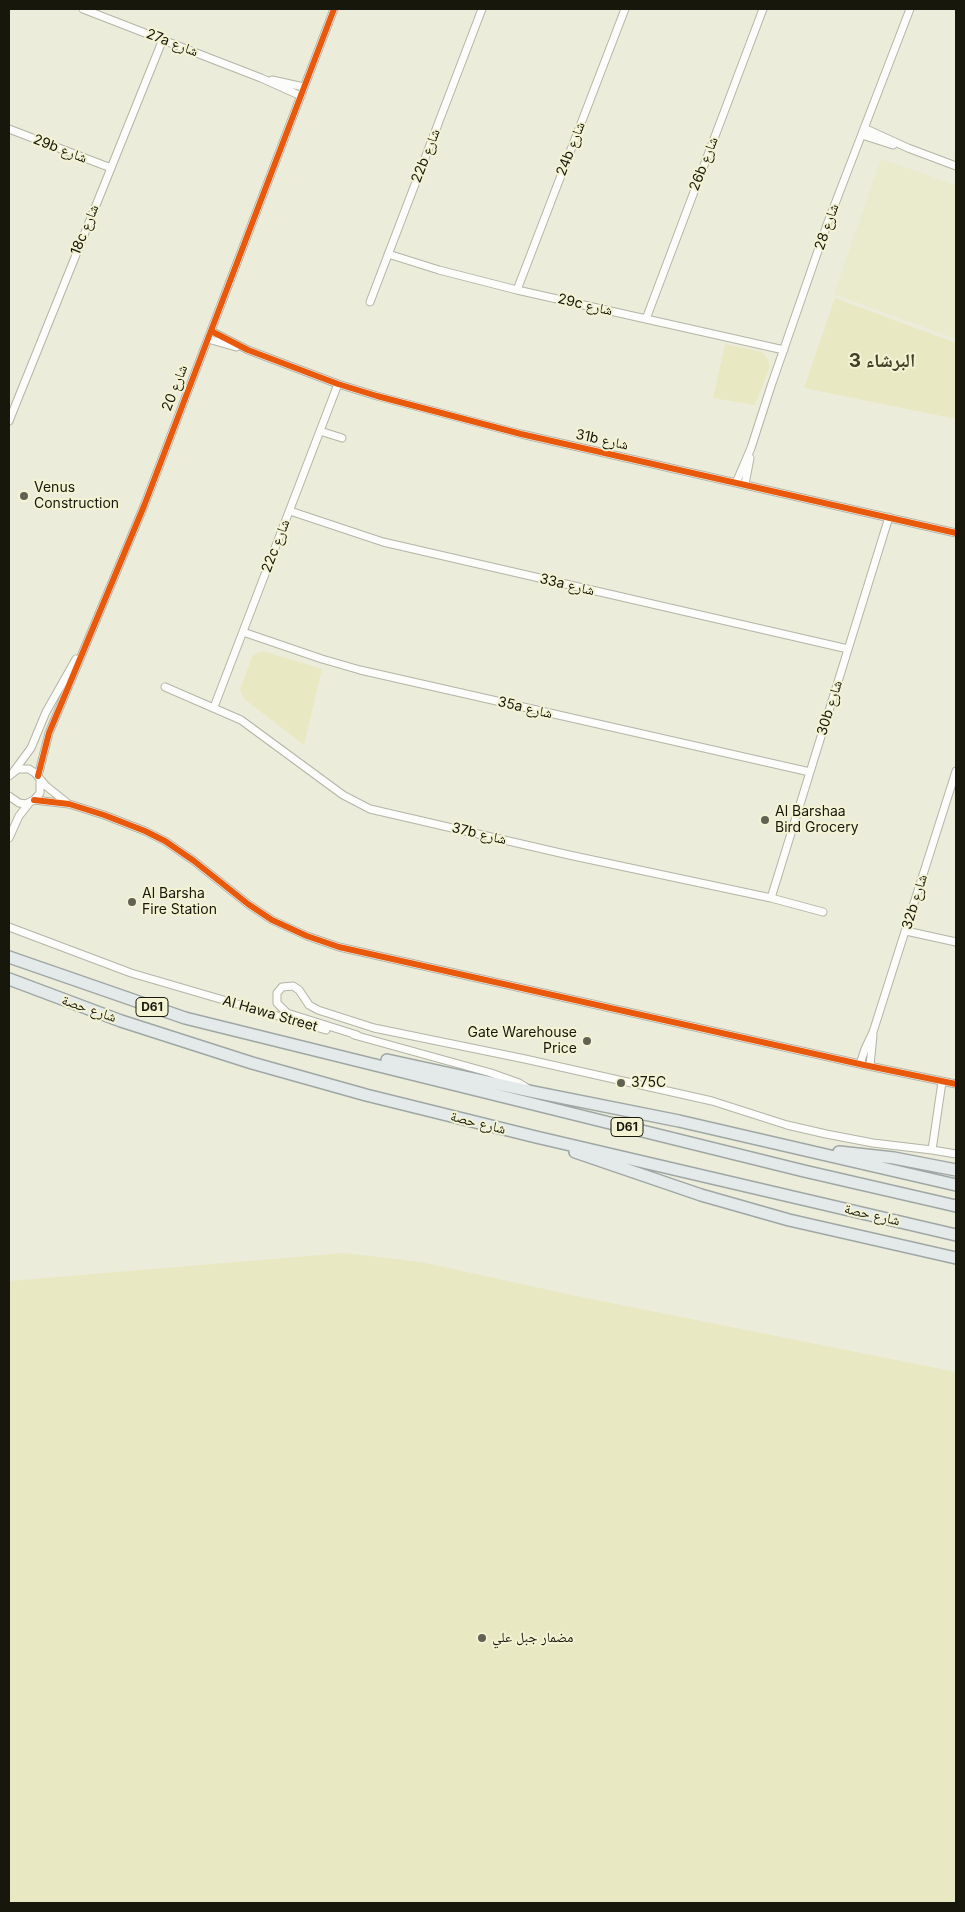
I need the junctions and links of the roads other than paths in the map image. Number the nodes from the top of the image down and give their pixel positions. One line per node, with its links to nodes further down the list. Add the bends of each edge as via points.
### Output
1 (83, 9): 7 (street, 27a شارع)
2 (334, 9): 9 (street, شارع 20)
3 (482, 9): 15 (street, 22b شارع)
4 (625, 9): 16 (street, 24b شارع)
5 (764, 9): 18 (street, 26b شارع)
6 (910, 9): 12 (street, شارع 28)
7 (163, 40): 8 (street, 27a شارع); 14 (street, 18c شارع)
8 (261, 78): 9 (street, 27a شارع); 10 (street, 27a شارع)
9 (304, 87): 10 (street, شارع 20)
10 (301, 96): 19 (street, شارع 20)
11 (9, 130): 14 (street, 29b شارع)
12 (863, 132): 13 (street); 20 (street, شارع 28)
13 (956, 166)
14 (111, 168): 22 (street, 18c شارع)
15 (388, 254): 16 (street, 29c شارع); 17 (street, 22b شارع)
16 (517, 290): 18 (street, 29c شارع)
17 (370, 302)
18 (646, 319): 20 (street, 29c شارع)
19 (209, 335): 21 (street, 31b شارع); 32 (street, شارع 20, via 144,506)
20 (784, 350): 25 (street, شارع 28)
21 (338, 384): 23 (street, 22c شارع); 26 (street, 31b شارع, via 521,434)
22 (9, 421)
23 (320, 430): 24 (street); 28 (street, 22c شارع)
24 (342, 438)
25 (751, 448): 26 (street, شارع 28); 27 (street, شارع 28)
26 (736, 483): 27 (street, 31b شارع)
27 (745, 484): 29 (street, 31b شارع)
28 (290, 510): 31 (street, 22c شارع); 33 (street, 33a شارع, via 383,542)
29 (889, 517): 30 (street, 31b شارع); 33 (street, 30b شارع)
30 (956, 533)
31 (244, 632): 35 (street, 22c شارع); 38 (street, 35a شارع, via 360,670)
32 (84, 646): 37 (street, شارع 20, via 46,712 31,748); 39 (street, شارع 20, via 45,744)
33 (848, 649): 38 (street, 30b شارع)
34 (165, 687): 35 (street, 37b شارع)
35 (214, 707): 44 (street, 37b شارع, via 254,728 343,795 370,808)
36 (956, 771): 47 (street, 32b شارع)
37 (11, 772): 39 (street, via 29,769)
38 (810, 772): 44 (street, 30b شارع)
39 (39, 777): 41 (street, شارع 20, via 41,788); 42 (street)
40 (9, 796): 41 (street, via 19,803)
41 (32, 801): 42 (street); 43 (street, via 19,816)
42 (69, 804): 54 (street, via 165,841 260,912 283,926 320,941 378,957)
43 (9, 838)
44 (771, 898): 45 (street, 37b شارع)
45 (823, 912)
46 (9, 927): 52 (street, Al Hawa Street, via 131,973 265,1013)
47 (906, 932): 48 (street); 51 (street, 32b شارع)
48 (956, 942)
49 (9, 957): 53 (main road, شارع حصة / D61, via 185,1018)
50 (9, 979): 59 (main road, شارع حصة / D61, via 252,1063)
51 (873, 1032): 54 (street, 32b شارع); 55 (street, 32b شارع)
52 (357, 1035): 58 (street, Al Hawa Street, via 519,1082); 61 (street, via 287,1013 277,1003 277,993 282,987 293,986 309,1005 318,1010 394,1032 712,1101 772,1121 826,1134)
53 (299, 1046): 58 (main road, شارع حصة / D61, via 346,1052); 65 (main road, شارع حصة / D61)
54 (860, 1064): 55 (street)
55 (870, 1066): 56 (street)
56 (942, 1082): 57 (street); 61 (street)
57 (956, 1084)
58 (534, 1092): 60 (main road, شارع حصة / D61)
59 (536, 1137): 66 (main road, شارع حصة / D61); 67 (main road, via 701,1195 789,1220)
60 (803, 1149): 63 (main road, via 894,1158); 64 (main road, D61)
61 (932, 1150): 62 (street)
62 (956, 1154)
63 (956, 1170)
64 (956, 1186)
65 (956, 1206)
66 (956, 1234)
67 (956, 1258)

